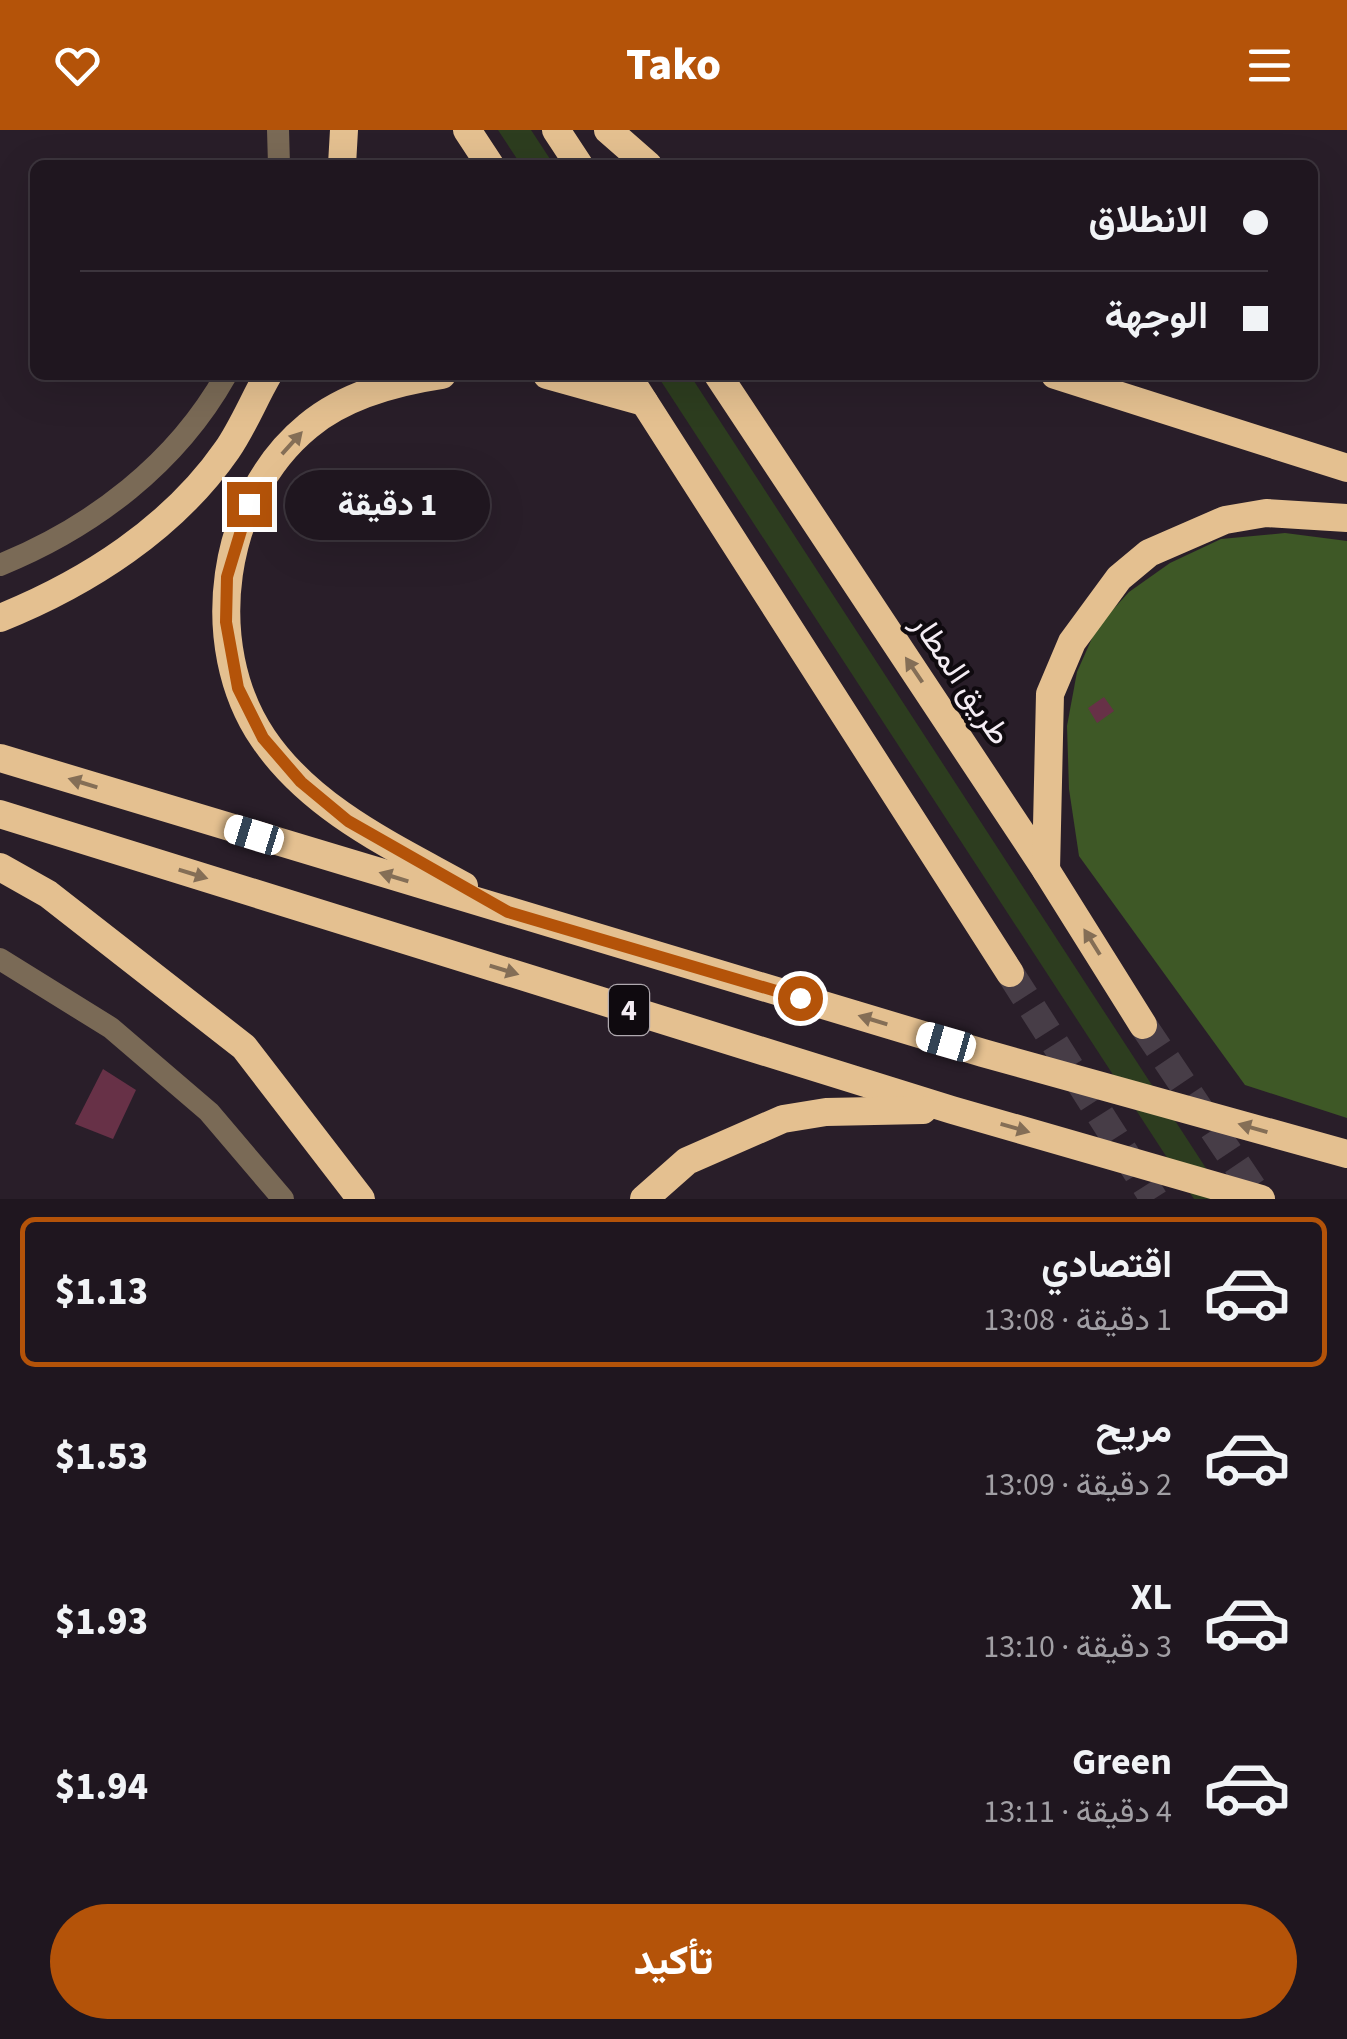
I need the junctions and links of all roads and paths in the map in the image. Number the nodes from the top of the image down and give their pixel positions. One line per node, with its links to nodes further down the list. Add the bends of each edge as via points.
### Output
1 (278, 130): 6 (street)
2 (344, 130): 7 (highway)
3 (468, 130): 8 (highway)
4 (556, 130): 9 (highway)
5 (608, 130): 10 (highway)
6 (279, 160)
7 (342, 160)
8 (487, 160)
9 (576, 160)
10 (642, 160)
11 (222, 380): 21 (street, via 180,439 115,502)
12 (265, 380): 22 (highway, via 228,449 162,520 95,570)
13 (412, 380): 27 (highway, one-way to 13, via 348,821 301,782 263,738 238,688 226,622 227,577 249,504 285,450 308,425 352,399)
14 (564, 380): 18 (highway)
15 (630, 380): 18 (highway)
16 (721, 380): 26 (highway, طريق المطار, one-way to 16)
17 (1070, 380): 19 (highway)
18 (644, 402): 29 (highway)
19 (1347, 468)
20 (1347, 518): 26 (highway, via 1266,513 1225,520 1149,554 1120,578 1072,642 1050,694)
21 (0, 566)
22 (0, 618)
23 (0, 758): 27 (highway, 4, one-way to 23)
24 (0, 814): 31 (highway, 4, one-way to 31)
25 (0, 867): 34 (highway, via 48,894 244,1047)
26 (1046, 870): 30 (highway, طريق المطار, one-way to 26)
27 (508, 912): 32 (highway, 4, one-way to 27)
28 (0, 959): 33 (street, via 111,1028 210,1112)
29 (1010, 973)
30 (1143, 1025)
31 (952, 1110): 35 (highway, via 826,1112 783,1120 687,1161); 36 (highway, 4, one-way to 36)
32 (1347, 1154)
33 (282, 1198)
34 (360, 1199)
35 (644, 1199)
36 (1261, 1199)

